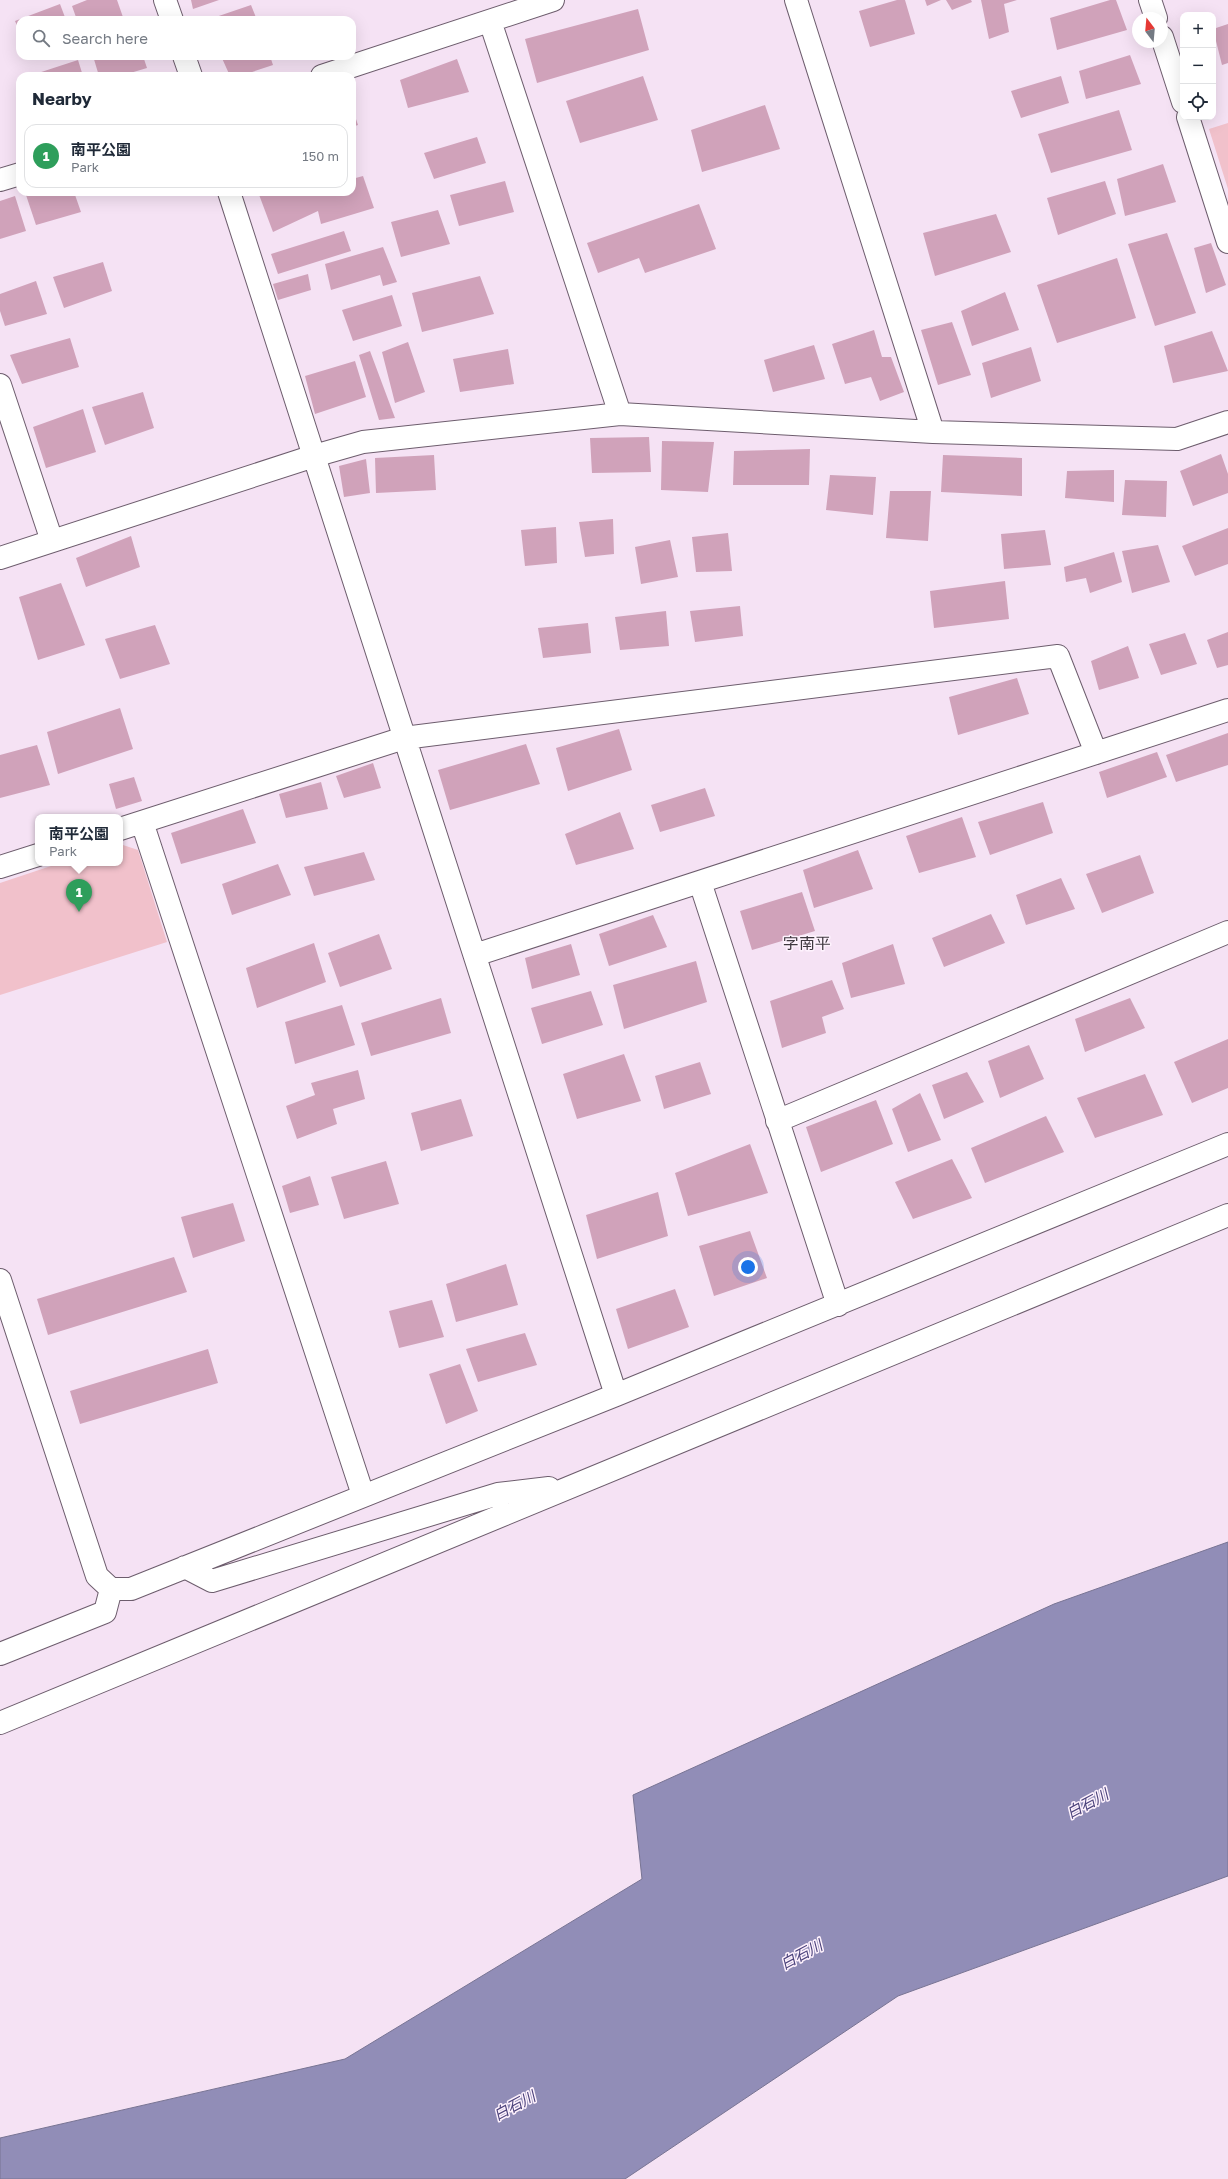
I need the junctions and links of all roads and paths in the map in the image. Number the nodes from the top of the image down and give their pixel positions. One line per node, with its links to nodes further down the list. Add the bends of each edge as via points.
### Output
1 (165, 0): 6 (street)
2 (553, 0): 7 (street)
3 (796, 0): 21 (street)
4 (1150, 0): 5 (street)
5 (1154, 12)
6 (171, 16)
7 (490, 21): 11 (street); 19 (street)
8 (1166, 48): 12 (street)
9 (185, 60): 10 (street)
10 (190, 72)
11 (334, 72)
12 (1180, 93)
13 (1189, 120): 17 (street)
14 (16, 175): 15 (street)
15 (0, 180)
16 (230, 196): 22 (street)
17 (1228, 242)
18 (0, 385): 23 (street)
19 (620, 414): 21 (street); 22 (street, via 363,442)
20 (1228, 422): 21 (street, via 1177,439)
21 (933, 432)
22 (314, 456): 23 (street); 26 (street)
23 (52, 542): 24 (street)
24 (0, 558)
25 (1228, 710): 27 (street)
26 (404, 738): 27 (street, via 1058,656); 28 (street); 34 (street)
27 (1096, 753): 32 (street)
28 (142, 822): 29 (street); 42 (street)
29 (123, 828)
30 (35, 856): 31 (street)
31 (0, 867)
32 (700, 882): 34 (street); 35 (street)
33 (1228, 932): 35 (street)
34 (475, 955): 40 (street)
35 (777, 1120): 39 (street)
36 (1228, 1144): 39 (street)
37 (1228, 1215): 41 (street)
38 (0, 1280): 44 (street, via 96,1576)
39 (838, 1305): 40 (street)
40 (616, 1396): 42 (street)
41 (574, 1486): 43 (street, via 498,1494 212,1581); 46 (street)
42 (363, 1495): 43 (street)
43 (184, 1567): 44 (street, via 131,1589)
44 (111, 1589): 45 (street, via 105,1612)
45 (0, 1654)
46 (0, 1723)

